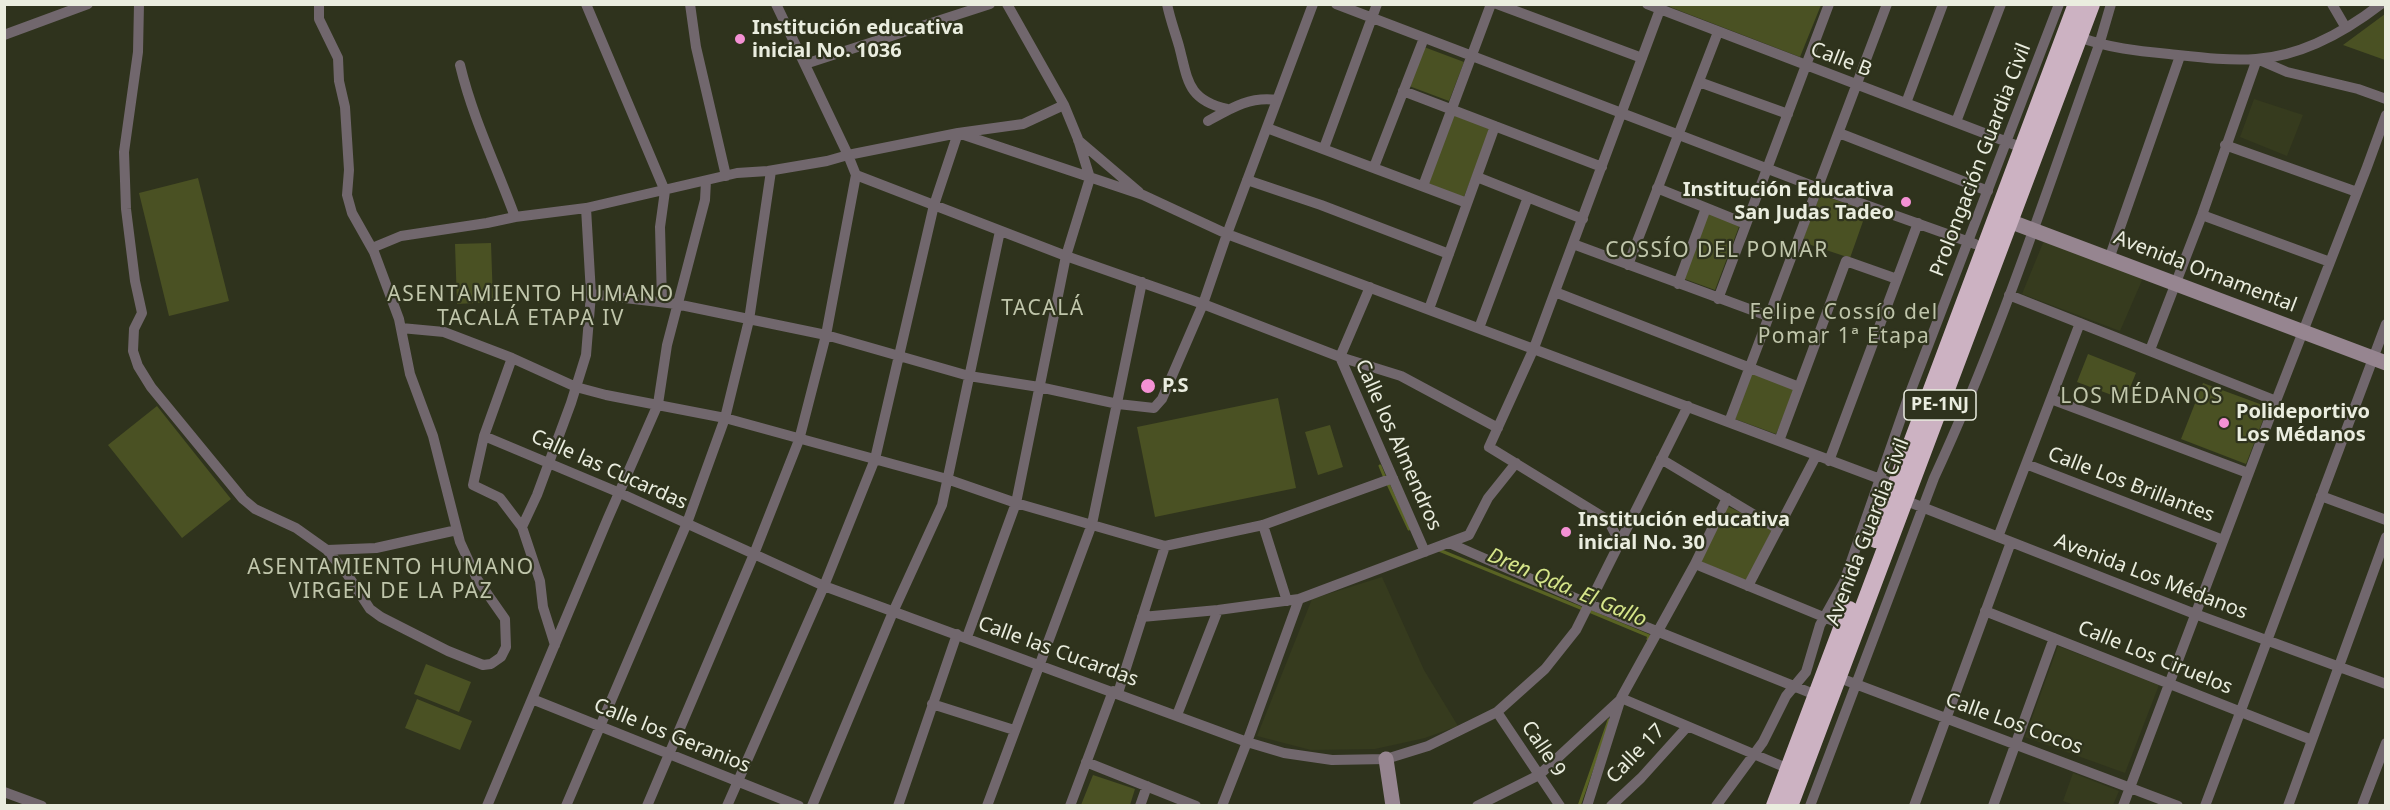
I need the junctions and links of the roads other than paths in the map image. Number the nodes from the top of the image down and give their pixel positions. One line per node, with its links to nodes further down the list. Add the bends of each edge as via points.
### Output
1 (88, 4): 30 (street)
2 (140, 4): 177 (street, via 138,52 124,152 126,209 141,313 134,329 133,351 138,366 243,498 255,509 297,528)
3 (318, 4): 98 (street, via 320,19 338,58 349,170 346,195)
4 (586, 4): 78 (street)
5 (690, 4): 69 (street)
6 (776, 4): 38 (street)
7 (990, 4): 38 (street)
8 (1006, 4): 47 (street)
9 (1167, 4): 48 (street, via 1191,89 1213,106)
10 (1313, 4): 45 (street)
11 (1336, 4): 27 (street)
12 (1377, 4): 27 (street)
13 (1491, 4): 34 (street)
14 (1497, 4): 36 (street)
15 (1647, 4): 25 (street, Calle B)
16 (1829, 4): 40 (street)
17 (1887, 4): 42 (street)
18 (1943, 4): 46 (street)
19 (2001, 4): 54 (street)
20 (2046, 4): 26 (street)
21 (2091, 4): 31 (highway, Avenida Guardia Civil / PE-1NJ)
22 (2111, 4): 33 (street)
23 (2332, 4): 28 (street)
24 (2381, 4): 28 (street)
25 (1661, 7): 29 (street, Calle B); 36 (street)
26 (2067, 8): 61 (highway, Avenida Guardia Civil / PE-1NJ)
27 (1372, 18): 32 (street); 63 (street)
28 (2346, 28): 37 (street, via 2303,48)
29 (1718, 32): 40 (street, Calle B); 41 (street)
30 (4, 35)
31 (2079, 37): 33 (street); 90 (highway, Avenida Guardia Civil / PE-1NJ)
32 (1424, 38): 34 (street); 43 (street)
33 (2099, 45): 35 (street); 93 (street)
34 (1472, 56): 49 (street); 50 (street)
35 (2180, 56): 37 (street); 101 (street)
36 (1642, 58): 50 (street)
37 (2257, 59): 44 (street, via 2286,72); 62 (street)
38 (805, 64): 64 (street)
39 (460, 65): 88 (street, via 484,143)
40 (1806, 66): 42 (street, Calle B); 51 (street)
41 (1699, 82): 51 (street); 58 (street)
42 (1857, 85): 46 (street, Calle B); 59 (street)
43 (1403, 91): 49 (street); 65 (street)
44 (2385, 99)
45 (1277, 100): 48 (street, via 1262,99); 56 (street)
46 (1906, 103): 54 (street, Calle B)
47 (1064, 105): 57 (street, via 1023,124); 60 (street)
48 (1227, 109): 53 (street)
49 (1453, 110): 55 (street); 75 (street)
50 (1623, 112): 58 (street); 66 (street)
51 (1788, 114): 67 (street)
52 (2385, 114): 80 (street)
53 (1209, 121)
54 (1956, 122): 61 (street, Calle B)
55 (1495, 126): 66 (street); 71 (street)
56 (1267, 128): 63 (street); 73 (street)
57 (958, 133): 64 (street); 72 (street); 84 (street)
58 (1678, 133): 67 (street); 76 (street)
59 (1839, 133): 77 (street); 79 (street)
60 (1078, 139): 72 (street); 81 (street)
61 (2015, 145): 79 (street, Prolongación Guardia Civil); 97 (highway, Avenida Guardia Civil / PE-1NJ)
62 (2225, 145): 80 (street); 87 (street)
63 (1324, 148): 65 (street)
64 (848, 155): 68 (street); 70 (street)
65 (1374, 167): 75 (street)
66 (1602, 168): 89 (street)
67 (1767, 168): 77 (street); 92 (street)
68 (771, 171): 69 (street); 118 (street)
69 (726, 176): 74 (street)
70 (856, 176): 84 (street); 124 (street)
71 (1477, 177): 82 (street); 83 (street)
72 (1090, 178): 81 (street); 100 (street)
73 (1247, 180): 95 (street); 99 (street)
74 (706, 181): 78 (street); 114 (street, via 705,200)
75 (1423, 186): 83 (street)
76 (1657, 188): 86 (street); 103 (street)
77 (1818, 188): 91 (street); 117 (street)
78 (665, 191): 85 (street); 113 (street, via 660,227)
79 (1988, 191): 97 (street, Prolongación Guardia Civil)
80 (2357, 192): 102 (street)
81 (1143, 195): 95 (street, Avenida Los Médanos)
82 (1528, 197): 89 (street); 122 (street)
83 (1467, 203): 99 (street)
84 (934, 205): 94 (street); 127 (street)
85 (586, 207): 88 (street); 110 (street)
86 (1706, 208): 92 (street); 106 (street)
87 (2202, 215): 102 (street); 107 (street)
88 (515, 217): 98 (street, via 401,236)
89 (1583, 219): 96 (street)
90 (2009, 221): 93 (street, Avenida Ornamental); 97 (highway, Avenida Guardia Civil / PE-1NJ)
91 (1918, 223): 97 (street); 104 (street)
92 (1746, 224): 112 (street)
93 (2033, 230): 101 (street, Avenida Ornamental); 111 (street)
94 (1000, 231): 100 (street); 132 (street)
95 (1227, 234): 108 (street, Avenida Los Médanos); 115 (street)
96 (1573, 244): 103 (street); 109 (street)
97 (1984, 247): 157 (highway, Avenida Guardia Civil / PE-1NJ)
98 (372, 248): 121 (street)
99 (1449, 254): 116 (street)
100 (1066, 256): 105 (street); 134 (street)
101 (2109, 259): 107 (street, Avenida Ornamental)
102 (2330, 262): 123 (street)
103 (1628, 265): 106 (street)
104 (1897, 279): 135 (street, via 1846,261); 150 (street)
105 (1142, 282): 115 (street); 139 (street)
106 (1678, 284): 112 (street)
107 (2176, 285): 123 (street, Avenida Ornamental); 126 (street)
108 (1370, 287): 116 (street, Avenida Los Médanos); 128 (street, Calle los Almendros)
109 (1555, 292): 125 (street); 131 (street)
110 (591, 294): 113 (street); 133 (street, via 586,355)
111 (2009, 296): 119 (street); 162 (street)
112 (1718, 299): 117 (street)
113 (662, 301): 114 (street)
114 (676, 304): 118 (street); 138 (street)
115 (1203, 304): 128 (street); 139 (street, via 1159,404 1154,408)
116 (1429, 309): 122 (street, Avenida Los Médanos)
117 (1768, 316): 131 (street)
118 (749, 320): 124 (street); 141 (street)
119 (2080, 323): 126 (street); 136 (street)
120 (2385, 324): 130 (street)
121 (401, 328): 129 (street, via 444,332); 169 (street, via 410,374 433,436)
122 (1479, 328): 125 (street, Avenida Los Médanos)
123 (2302, 332): 130 (street, Avenida Ornamental); 137 (street)
124 (826, 335): 127 (street); 145 (street)
125 (1534, 348): 140 (street, Avenida Los Médanos); 143 (street)
126 (2150, 350): 137 (street)
127 (899, 356): 132 (street); 148 (street)
128 (1340, 357): 143 (street, via 1401,376); 155 (street, Calle los Almendros)
129 (512, 358): 133 (street); 144 (street)
130 (2379, 360): 159 (street)
131 (1748, 369): 135 (street); 142 (street)
132 (969, 376): 134 (street); 156 (street)
133 (576, 387): 138 (street); 151 (street)
134 (1039, 387): 139 (street); 161 (street)
135 (1799, 387): 146 (street)
136 (2051, 399): 153 (street); 154 (street)
137 (2276, 401): 154 (street)
138 (658, 404): 141 (street); 158 (street)
139 (1118, 404): 165 (street)
140 (1688, 406): 142 (street, Avenida Los Médanos); 149 (street)
141 (724, 418): 145 (street); 164 (street)
142 (1729, 422): 146 (street, Avenida Los Médanos)
143 (1498, 428): 152 (street, via 1489,447)
144 (484, 436): 151 (street, Calle las Cucardas); 167 (street, via 473,484 500,498)
145 (799, 440): 148 (street); 179 (street)
146 (1779, 441): 147 (street, Avenida Los Médanos)
147 (1816, 456): 150 (street, Avenida Los Médanos); 168 (street)
148 (875, 459): 156 (street); 182 (street)
149 (1661, 459): 160 (street); 175 (street)
150 (1829, 461): 157 (street, Avenida Los Médanos)
151 (549, 462): 158 (street, Calle las Cucardas); 167 (street)
152 (1516, 463): 174 (street, via 1488,498 1468,535); 175 (street, via 1608,520)
153 (2026, 464): 170 (street); 172 (street, Calle Los Brillantes)
154 (2248, 473): 172 (street)
155 (1392, 478): 166 (street); 178 (street, Calle los Almendros)
156 (947, 479): 161 (street); 188 (street, via 942,505)
157 (1893, 488): 162 (street, Avenida Los Médanos); 190 (street); 192 (highway, Avenida Guardia Civil / PE-1NJ); 200 (highway, Avenida Guardia Civil / PE-1NJ)
158 (620, 492): 164 (street, Calle las Cucardas); 197 (street)
159 (2321, 496): 163 (street); 196 (street)
160 (1727, 498): 168 (street); 180 (street)
161 (1016, 503): 165 (street); 194 (street)
162 (1923, 507): 170 (street, Avenida Los Médanos); 202 (street)
163 (2385, 520)
164 (687, 523): 179 (street, Calle las Cucardas); 214 (street)
165 (1092, 524): 176 (street); 198 (street)
166 (1263, 525): 176 (street); 184 (street)
167 (522, 527): 197 (street)
168 (1778, 529): 181 (street)
169 (457, 530): 177 (street, via 376,548); 177 (street, via 477,579 505,619 506,647 491,664 483,665 448,651 381,617 370,609)
170 (1998, 537): 173 (street, Avenida Los Médanos)
171 (2385, 537): 199 (street)
172 (2223, 540): 189 (street)
173 (2011, 542): 187 (street); 189 (street, Avenida Los Médanos)
174 (1449, 543): 178 (street); 185 (street)
175 (1620, 543): 185 (street)
176 (1165, 546): 191 (street)
177 (327, 550)
178 (1425, 552): 183 (street)
179 (754, 554): 182 (street, Calle las Cucardas); 221 (street)
180 (1695, 564): 181 (street); 193 (street)
181 (1748, 585): 190 (street)
182 (824, 586): 188 (street, Calle las Cucardas); 227 (street)
183 (1299, 599): 184 (street); 218 (street)
184 (1287, 601): 186 (street)
185 (1589, 604): 193 (street); 210 (street, Calle las Cucardas, via 1576,630 1545,669)
186 (1218, 610): 191 (street); 212 (street)
187 (1985, 611): 195 (street, Calle Los Ciruelos); 213 (street)
188 (893, 612): 194 (street, Calle las Cucardas); 238 (street)
189 (2195, 614): 196 (street, Avenida Los Médanos); 201 (street)
190 (1825, 616): 192 (street); 204 (street, via 1806,672)
191 (1142, 617): 205 (street)
192 (1844, 625): 206 (highway, Avenida Guardia Civil / PE-1NJ)
193 (1657, 632): 204 (street); 207 (street)
194 (962, 635): 198 (street, Calle las Cucardas); 209 (street)
195 (2054, 638): 201 (street, Calle Los Ciruelos); 220 (street)
196 (2268, 641): 199 (street, Avenida Los Médanos); 211 (street)
197 (555, 645): 208 (street)
198 (1041, 664): 205 (street, Calle las Cucardas); 216 (street)
199 (2338, 667): 203 (street, Avenida Los Médanos); 217 (street)
200 (1837, 677): 202 (street, Calle Los Cocos); 251 (highway, Avenida Guardia Civil / PE-1NJ)
201 (2169, 682): 211 (street, Calle Los Ciruelos); 229 (street)
202 (1856, 684): 213 (street, Calle Los Cocos); 252 (street)
203 (2385, 684)
204 (1792, 687): 206 (street); 222 (street)
205 (1116, 692): 212 (street, Calle las Cucardas); 224 (street)
206 (1816, 694): 225 (highway, Avenida Guardia Civil / PE-1NJ)
207 (1621, 698): 215 (street); 226 (street); 247 (street)
208 (532, 699): 214 (street, Calle los Geranios); 233 (street)
209 (932, 704): 216 (street); 239 (street)
210 (1497, 712): 223 (street, Calle las Cucardas, via 1428,746); 226 (street, Calle 9)
211 (2241, 712): 217 (street, Calle Los Ciruelos); 257 (street)
212 (1177, 715): 218 (street, Calle las Cucardas)
213 (1946, 717): 220 (street, Calle Los Cocos); 253 (street)
214 (600, 727): 221 (street, Calle los Geranios); 234 (street)
215 (1687, 727): 222 (street); 248 (street, Calle 17)
216 (1014, 730): 231 (street)
217 (2312, 740): 258 (street)
218 (1247, 742): 223 (street, Calle las Cucardas, via 1284,753 1332,760); 243 (street)
219 (2385, 743): 259 (street)
220 (2017, 744): 229 (street, Calle Los Cocos); 254 (street)
221 (669, 755): 227 (street, Calle los Geranios); 235 (street)
222 (1753, 755): 225 (street); 249 (street)
223 (1386, 759): 244 (street)
224 (1086, 762): 228 (street); 240 (street)
225 (1789, 769): 250 (highway, Avenida Guardia Civil / PE-1NJ)
226 (1539, 775): 245 (street); 246 (street, Calle 9)
227 (737, 781): 236 (street); 237 (street, Calle los Geranios)
228 (1147, 786): 241 (street); 242 (street)
229 (2130, 786): 255 (street); 256 (street, Calle Los Cocos)
230 (4, 792): 232 (street)
231 (990, 805)
232 (42, 806)
233 (487, 806)
234 (566, 806)
235 (647, 806)
236 (727, 806)
237 (799, 806)
238 (812, 806)
239 (898, 806)
240 (1070, 806)
241 (1140, 806)
242 (1196, 806)
243 (1222, 806)
244 (1393, 806)
245 (1477, 806)
246 (1560, 806)
247 (1587, 806)
248 (1611, 806)
249 (1716, 806)
250 (1775, 806)
251 (1789, 806)
252 (1810, 806)
253 (1914, 806)
254 (1993, 806)
255 (2123, 806)
256 (2178, 806)
257 (2205, 806)
258 (2288, 806)
259 (2362, 806)

